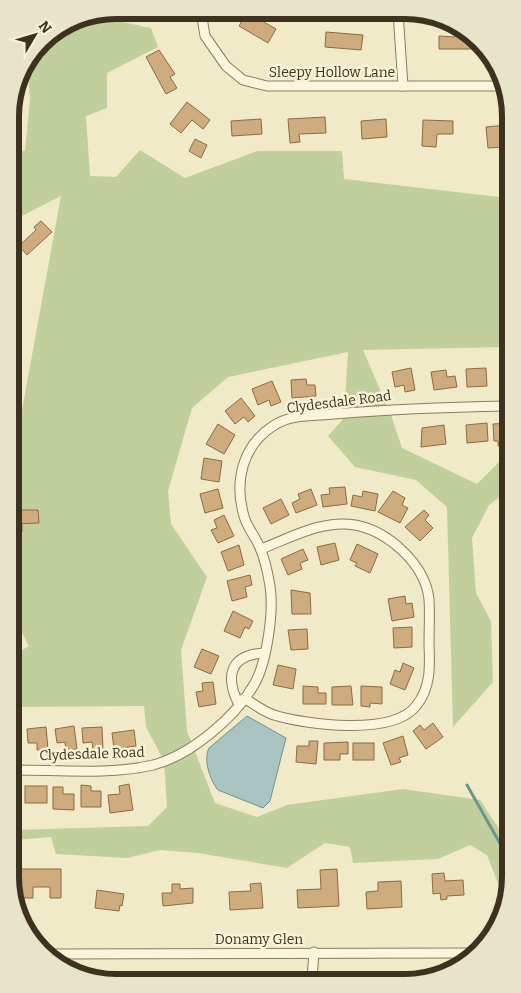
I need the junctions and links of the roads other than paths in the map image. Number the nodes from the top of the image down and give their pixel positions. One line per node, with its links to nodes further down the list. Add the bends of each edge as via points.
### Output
1 (202, 19): 3 (street, Sleepy Hollow Lane, via 204,36 226,66 243,80 267,86)
2 (398, 19): 3 (street)
3 (403, 86): 4 (street, Sleepy Hollow Lane)
4 (497, 86)
5 (502, 406): 6 (street, Clydesdale Road, via 396,408 291,418 273,426 257,440 244,460 238,482 244,517)
6 (260, 549): 7 (street, Clydesdale Road, via 270,586 271,605); 8 (street, via 327,524 355,525 399,547 412,562 428,598 430,668 426,690 417,706 396,720 357,726 309,724)
7 (264, 653): 8 (street, Clydesdale Road, via 255,682); 8 (street, via 250,654 239,660 233,669 230,680)
8 (242, 702): 9 (street, Clydesdale Road, via 203,741 154,764 87,770)
9 (19, 770)
10 (314, 952): 11 (street, Donamy Glen); 12 (street, Donamy Glen); 13 (street)
11 (465, 953)
12 (57, 954)
13 (312, 974)

